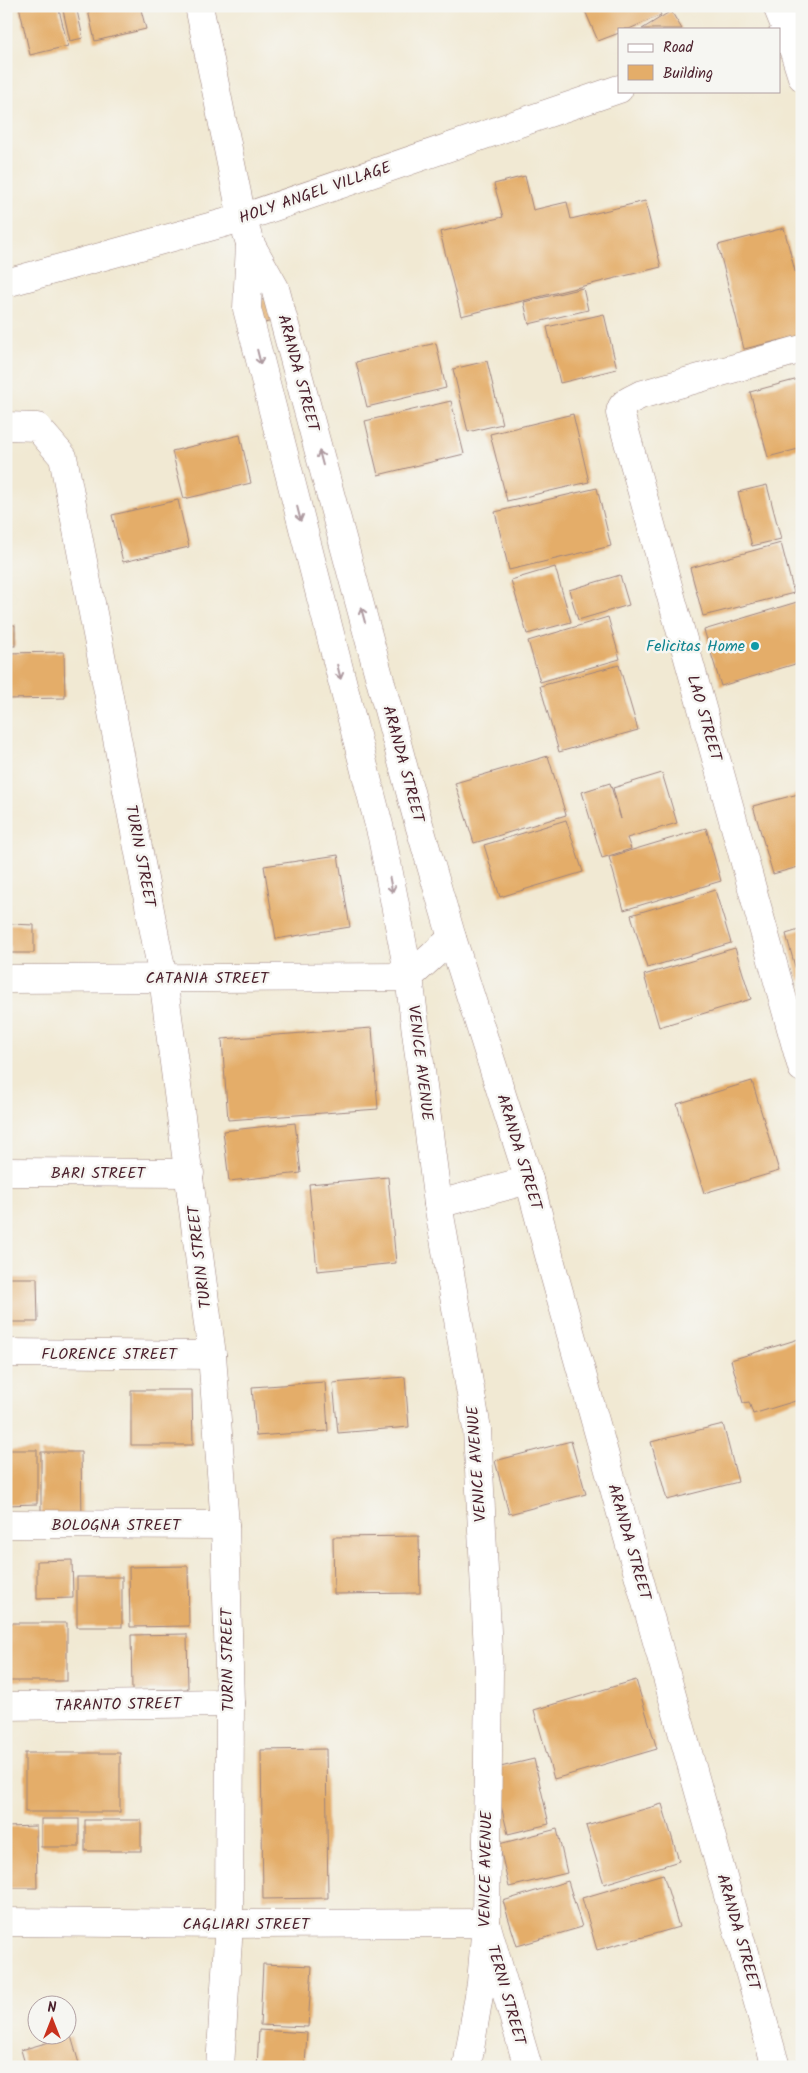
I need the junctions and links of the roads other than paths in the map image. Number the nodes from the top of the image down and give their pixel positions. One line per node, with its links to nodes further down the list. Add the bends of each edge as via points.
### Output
1 (198, 6): 6 (street, ARANDA STREET)
2 (777, 6): 3 (street)
3 (790, 35): 4 (street)
4 (802, 77)
5 (618, 89): 6 (street, HOLY ANGEL VILLAGE)
6 (246, 230): 7 (street, HOLY ANGEL VILLAGE); 10 (street, ARANDA STREET, one-way to 10, via 247,310); 11 (street, ARANDA STREET, one-way to 6, via 275,288)
7 (6, 283)
8 (802, 349): 15 (street, LAO STREET, via 640,395 620,408)
9 (6, 426): 13 (street, TURIN STREET, via 37,427 63,457)
10 (382, 837): 12 (street, VENICE AVENUE, one-way to 12)
11 (452, 938): 12 (street); 18 (street, ARANDA STREET)
12 (409, 977): 13 (street, CATANIA STREET); 19 (street, VENICE AVENUE)
13 (164, 978): 14 (street, CATANIA STREET); 17 (street, TURIN STREET)
14 (6, 979)
15 (802, 1068)
16 (6, 1172): 17 (street, BARI STREET)
17 (190, 1173): 21 (street, TURIN STREET)
18 (529, 1180): 19 (street); 32 (street, ARANDA STREET)
19 (438, 1204): 27 (street, VENICE AVENUE, via 477,1429 489,1672)
20 (6, 1354): 21 (street, FLORENCE STREET)
21 (212, 1355): 23 (street, TURIN STREET)
22 (6, 1524): 23 (street, BOLOGNA STREET)
23 (225, 1525): 24 (street, TURIN STREET)
24 (230, 1703): 25 (street, TARANTO STREET); 28 (street, TURIN STREET)
25 (6, 1706)
26 (6, 1922): 28 (street, CAGLIARI STREET)
27 (486, 1922): 28 (street, CAGLIARI STREET); 30 (street, VENICE AVENUE, via 481,1984); 31 (street, TERNI STREET)
28 (229, 1924): 29 (street, TURIN STREET)
29 (220, 2067)
30 (467, 2067)
31 (528, 2067)
32 (776, 2067)

